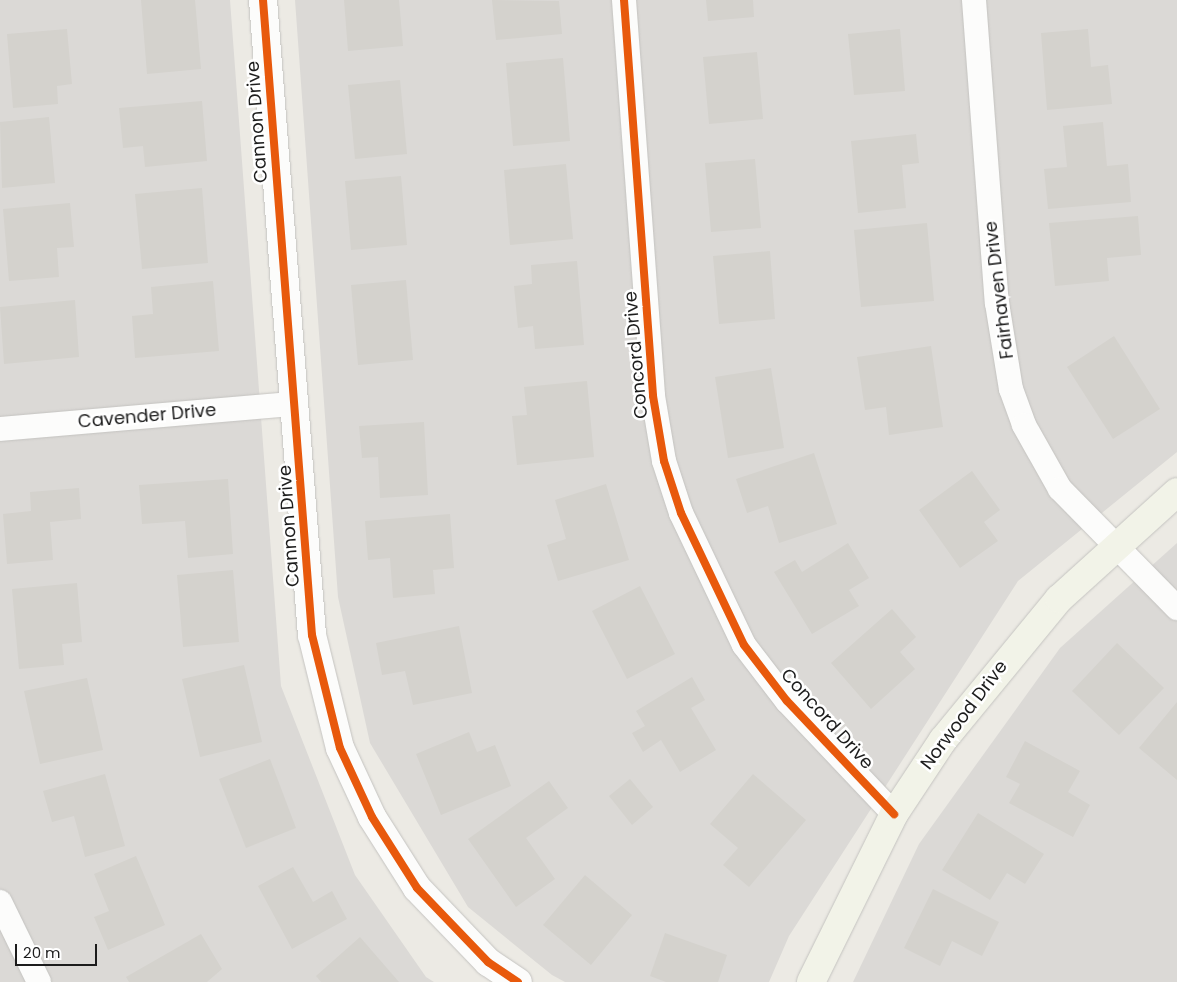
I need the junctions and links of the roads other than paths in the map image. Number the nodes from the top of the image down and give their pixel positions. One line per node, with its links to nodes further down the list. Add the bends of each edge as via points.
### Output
1 (262, 0): 4 (street, Cannon Drive)
2 (624, 0): 9 (street, Concord Drive, via 653,396 664,461 681,513 744,645 787,701)
3 (974, 0): 7 (street, Fairhaven Drive, via 997,302 1011,389 1024,425 1060,489)
4 (294, 404): 5 (street, Cavender Drive); 12 (street, Cannon Drive, via 312,635 340,748 372,817 417,888 488,962)
5 (0, 429)
6 (1177, 492): 7 (main road, Norwood Drive)
7 (1117, 546): 8 (street, Fairhaven Drive); 9 (main road, Norwood Drive, via 1059,599 1010,654)
8 (1177, 608)
9 (894, 814): 13 (main road, Norwood Drive)
10 (0, 902): 11 (street)
11 (39, 982)
12 (518, 982)
13 (811, 982)

